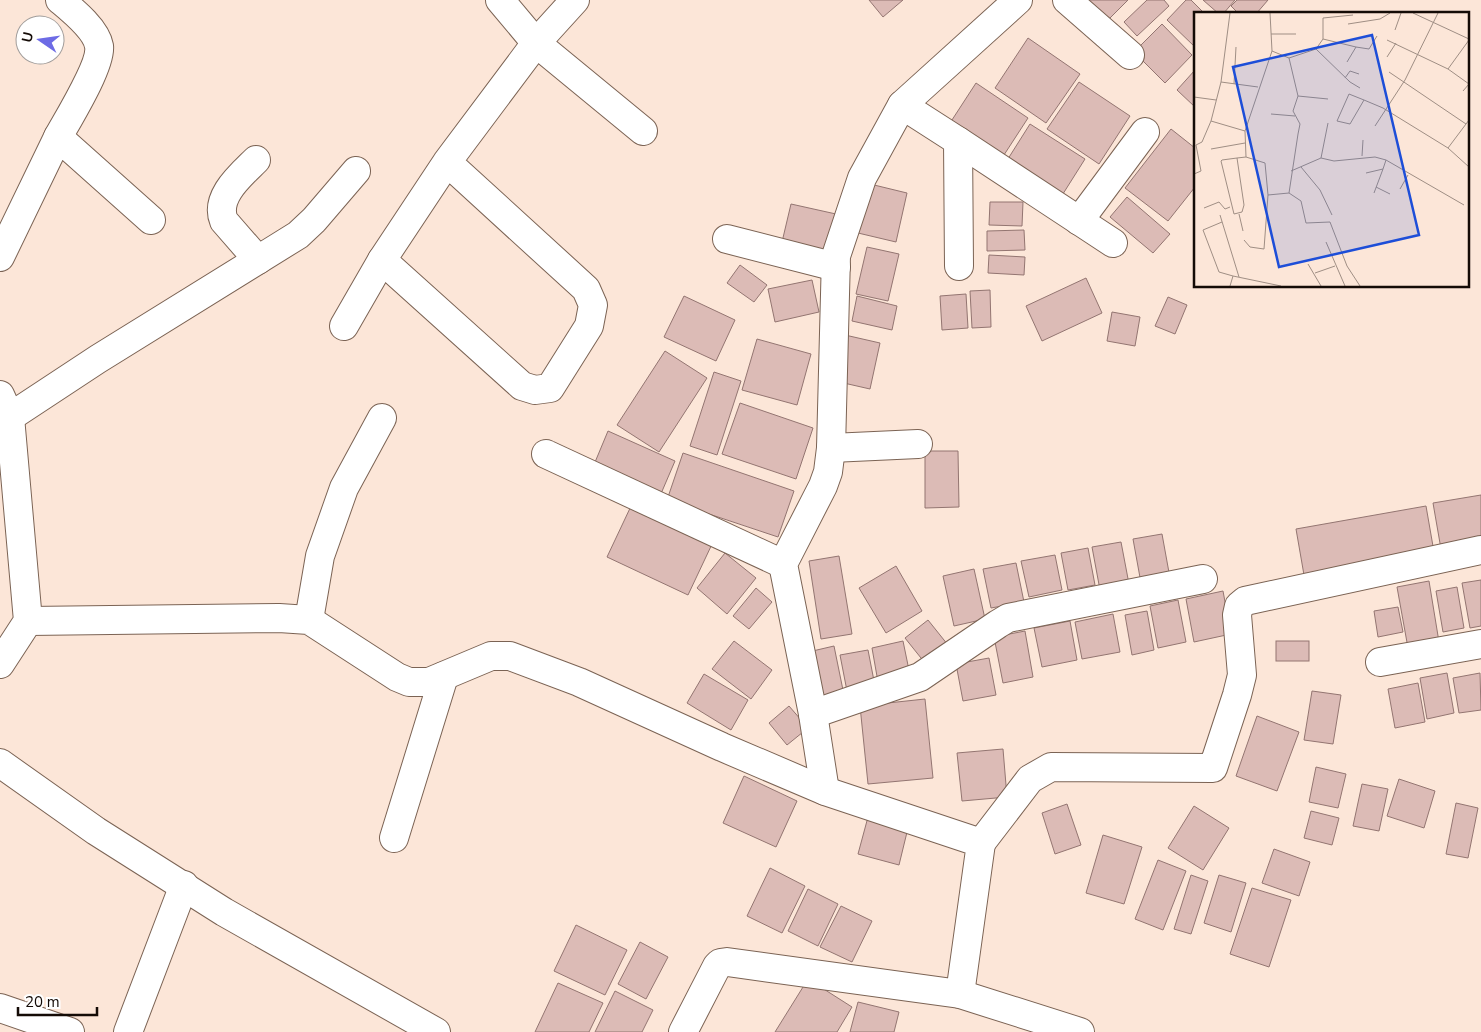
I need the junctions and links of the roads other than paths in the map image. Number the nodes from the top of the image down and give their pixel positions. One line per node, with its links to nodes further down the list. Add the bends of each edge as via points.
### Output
1 (60, 0): 11 (street, via 89,27 99,47 94,70)
2 (500, 0): 6 (street)
3 (575, 0): 6 (street)
4 (1018, 0): 8 (street)
5 (1067, 0): 7 (street)
6 (536, 43): 9 (street); 14 (street)
7 (1130, 55)
8 (902, 105): 12 (street); 24 (street, via 862,178 836,256)
9 (643, 131)
10 (1145, 132): 17 (street)
11 (58, 137): 16 (street); 20 (street)
12 (958, 141): 17 (street); 23 (street)
13 (256, 160): 21 (street, via 234,183 221,213 224,221)
14 (448, 162): 22 (street); 22 (street, via 586,289 593,305 589,326 550,388 535,390 522,386)
15 (356, 171): 21 (street, via 298,235)
16 (151, 220)
17 (1079, 221): 19 (street)
18 (728, 239): 24 (street)
19 (1113, 243)
20 (0, 257)
21 (258, 260): 26 (street, via 98,359)
22 (382, 260): 25 (street)
23 (959, 266)
24 (836, 267): 29 (street)
25 (344, 326)
26 (5, 406): 35 (street)
27 (382, 418): 34 (street, via 344,488 320,556)
28 (918, 444): 29 (street)
29 (831, 448): 32 (street, via 823,486)
30 (546, 454): 32 (street)
31 (1481, 550): 44 (street, via 1245,601 1239,606 1237,615 1242,675 1213,768 1051,767 1030,779)
32 (784, 564): 40 (street)
33 (1203, 579): 40 (street, via 1008,618 920,677)
34 (309, 620): 35 (street); 39 (street, via 396,677 409,682 429,682)
35 (28, 621): 38 (street)
36 (1481, 644): 37 (street)
37 (1380, 662)
38 (0, 664)
39 (444, 676): 42 (street, via 491,656 510,656 579,682); 43 (street)
40 (813, 714): 42 (street)
41 (0, 763): 45 (street, via 96,831)
42 (825, 791): 44 (street)
43 (394, 838)
44 (981, 843): 46 (street)
45 (184, 886): 49 (street); 50 (street)
46 (960, 994): 51 (street, via 727,962 717,966); 52 (street)
47 (0, 1008): 48 (street)
48 (70, 1032)
49 (128, 1032)
50 (436, 1032)
51 (683, 1032)
52 (1080, 1032)

